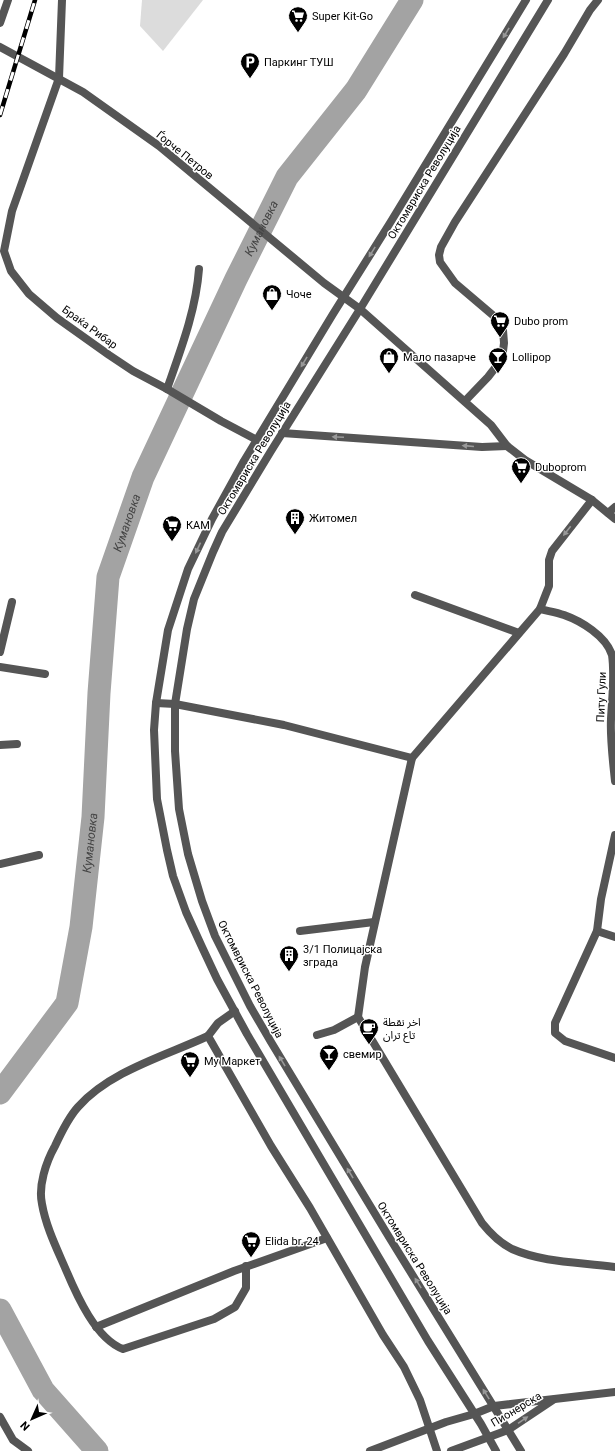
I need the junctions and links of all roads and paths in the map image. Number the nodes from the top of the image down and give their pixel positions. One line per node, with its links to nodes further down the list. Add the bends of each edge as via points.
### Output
1 (8, 0): 6 (street)
2 (62, 0): 8 (street, Браќа Рибар)
3 (526, 0): 10 (street, Октомвриска Револуција, one-way to 10)
4 (548, 0): 11 (street, Октомвриска Револуција)
5 (598, 0): 13 (street, via 441,247 440,262 445,270 495,317 503,330 502,359)
6 (0, 23)
7 (0, 47): 8 (street, Ѓорче Петров)
8 (58, 78): 10 (street, Ѓорче Петров, via 83,92 159,146); 12 (street, Браќа Рибар, via 12,211 4,252 11,271 29,294 57,318 133,371)
9 (199, 269): 12 (street, via 187,331)
10 (344, 297): 11 (street, Ѓорче Петров); 15 (street, Октомвриска Револуција, one-way to 15)
11 (360, 309): 13 (street, Ѓорче Петров); 14 (street, Октомвриска Револуција)
12 (167, 389): 15 (street, Браќа Рибар)
13 (465, 401): 16 (street, Ѓорче Петров, via 491,425)
14 (282, 433): 16 (street, one-way to 14, via 482,447); 30 (street, Октомвриска Револуција, via 222,532 194,599)
15 (257, 440): 29 (street, Октомвриска Револуција, one-way to 29, via 226,491 188,569 168,630)
16 (507, 446): 17 (street, Ѓорче Петров, via 525,460)
17 (592, 500): 19 (street, Ѓорче Петров); 23 (street, one-way to 23, via 552,551 549,560 550,586)
18 (615, 507): 19 (street)
19 (608, 513): 20 (street, Ѓорче Петров)
20 (615, 519)
21 (415, 595): 24 (street)
22 (12, 602): 25 (street)
23 (540, 609): 24 (street); 28 (street, Питу Гули, via 581,623 606,644 612,655)
24 (519, 633): 33 (street)
25 (0, 652)
26 (0, 667): 27 (street)
27 (45, 674)
28 (614, 702): 34 (street, Питу Гули, via 611,720)
29 (156, 703): 30 (street); 42 (street, Октомвриска Револуција, via 154,730 157,799 172,869 186,912 217,979)
30 (175, 704): 33 (street, via 284,725); 53 (street, Октомвриска Револуција, one-way to 30, via 279,1056 250,1006 215,936 188,854 180,809 175,751)
31 (17, 744): 32 (street)
32 (0, 745)
33 (412, 758): 38 (street)
34 (615, 781)
35 (615, 835): 40 (street)
36 (39, 855): 37 (street)
37 (0, 864)
38 (374, 922): 39 (street); 43 (street)
39 (300, 931)
40 (597, 931): 41 (street); 46 (street, via 555,1023 555,1033 565,1041)
41 (615, 936)
42 (235, 1010): 45 (street, via 218,1023); 54 (street, Октомвриска Револуција, via 428,1341)
43 (358, 1018): 44 (street); 49 (street, via 482,1223 492,1235 511,1248 546,1258)
44 (317, 1035)
45 (208, 1036): 47 (street); 50 (street, via 135,1068 97,1089 77,1107 50,1154 43,1180 42,1204 74,1290)
46 (615, 1058)
47 (327, 1238): 48 (street); 56 (street, via 404,1367 420,1400)
48 (246, 1266): 50 (street); 50 (street, via 246,1288 235,1307 214,1319 123,1349 115,1346)
49 (615, 1267)
50 (96, 1327)
51 (615, 1392): 52 (street, Пионерска)
52 (555, 1399): 53 (street, Пионерска); 57 (street, Пионерска, one-way to 52)
53 (494, 1406): 54 (street, Пионерска); 57 (street, Октомвриска Револуција)
54 (474, 1414): 56 (street, Пионерска); 58 (street, Октомвриска Револуција)
55 (0, 1417): 59 (street, via 13,1440)
56 (429, 1428): 60 (street, Пионерска); 61 (street)
57 (508, 1430): 58 (street, Пионерска); 64 (street, Октомвриска Револуција)
58 (488, 1438): 62 (street, Пионерска); 63 (street, Октомвриска Револуција)
59 (28, 1451)
60 (370, 1451)
61 (437, 1451)
62 (451, 1451)
63 (496, 1451)
64 (521, 1451)

